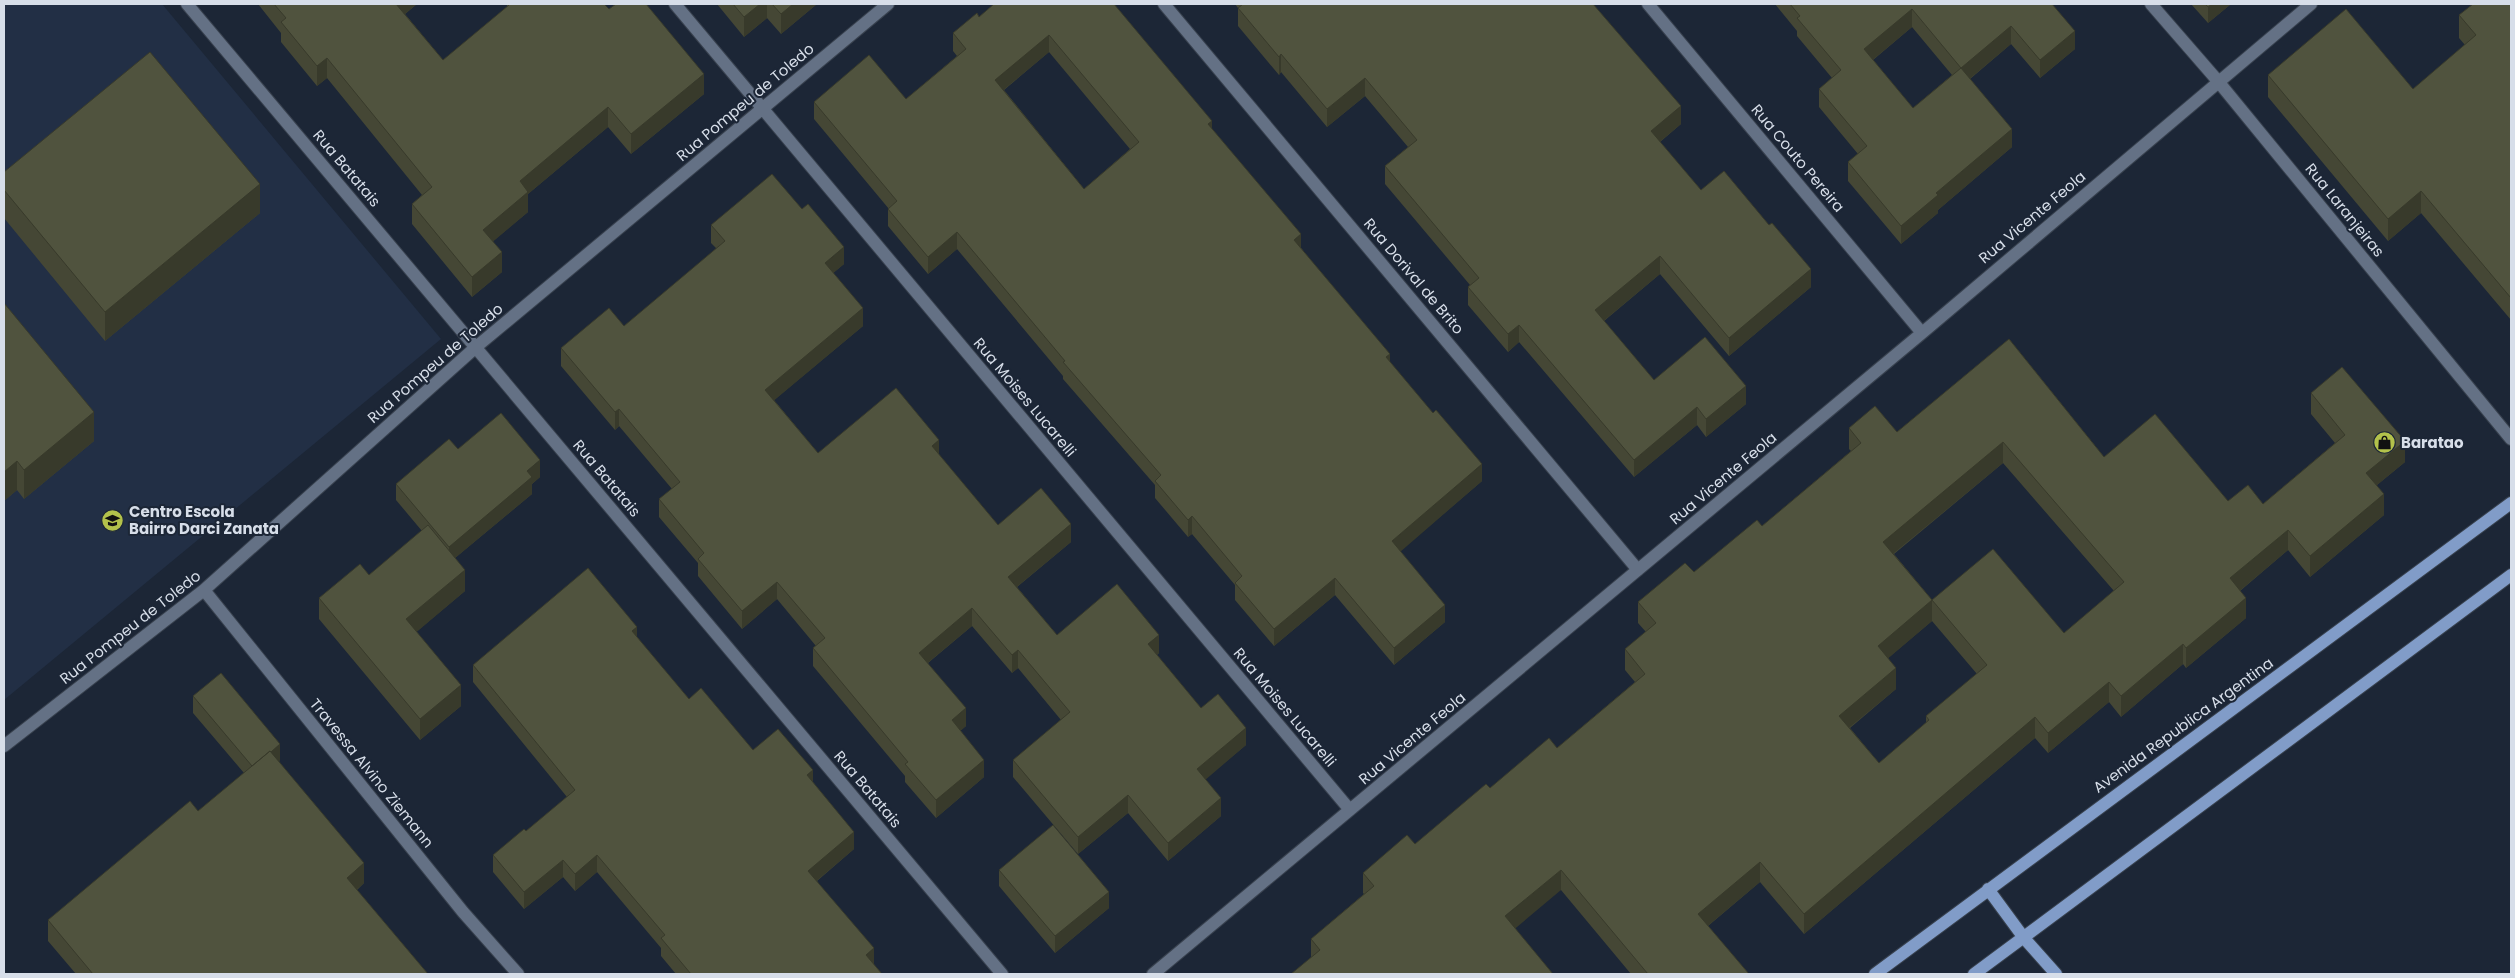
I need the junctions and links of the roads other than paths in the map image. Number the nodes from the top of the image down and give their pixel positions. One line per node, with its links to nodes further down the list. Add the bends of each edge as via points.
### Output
1 (187, 4): 11 (street, Rua Batatais)
2 (675, 4): 9 (street, Rua Moises Lucarelli)
3 (888, 4): 9 (street, Rua Pompeu de Toledo)
4 (1164, 4): 14 (street, Rua Dorival de Brito)
5 (1648, 4): 10 (street, Rua Couto Pereira)
6 (2151, 4): 8 (street, Rua Laranjeiras)
7 (2311, 4): 8 (street, Rua Vicente Feola)
8 (2218, 80): 10 (street, Rua Vicente Feola); 12 (street, Rua Laranjeiras)
9 (762, 108): 11 (street, Rua Pompeu de Toledo); 18 (street, Rua Moises Lucarelli)
10 (1922, 333): 14 (street, Rua Vicente Feola)
11 (476, 347): 16 (street, Rua Pompeu de Toledo); 22 (street, Rua Batatais)
12 (2511, 439)
13 (2511, 503): 19 (main road, Avenida Republica Argentina)
14 (1638, 570): 18 (street, Rua Vicente Feola)
15 (2511, 575): 20 (main road)
16 (204, 590): 17 (street, Rua Pompeu de Toledo); 21 (street, Travessa Alvino Ziemann, via 462,912)
17 (4, 746)
18 (1350, 810): 23 (street, Rua Vicente Feola)
19 (1988, 889): 20 (main road); 24 (main road, Avenida Republica Argentina)
20 (2024, 938): 25 (main road); 26 (main road)
21 (518, 974)
22 (1002, 974)
23 (1153, 974)
24 (1875, 974)
25 (1974, 974)
26 (2056, 974)

